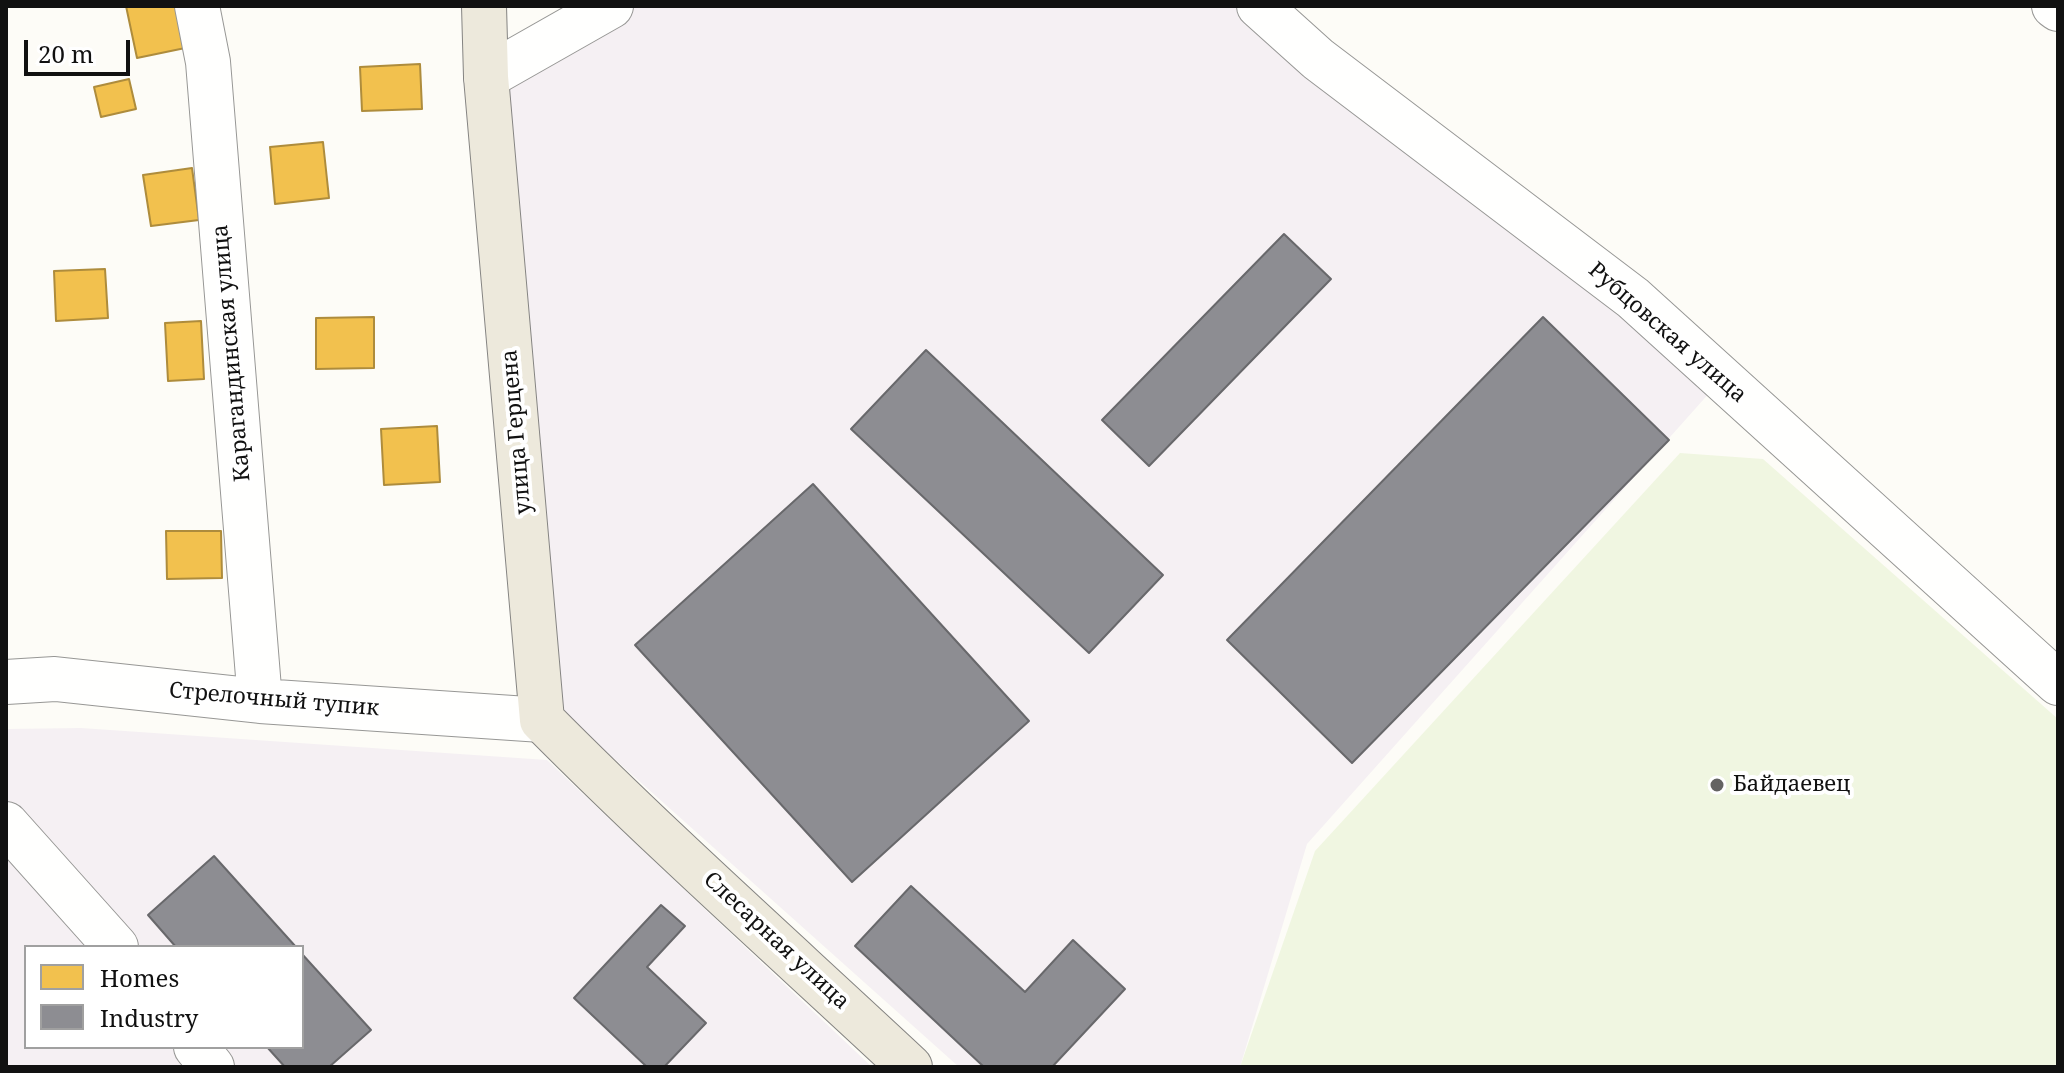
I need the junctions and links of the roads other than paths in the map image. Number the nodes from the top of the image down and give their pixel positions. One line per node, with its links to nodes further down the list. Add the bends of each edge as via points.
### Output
1 (197, 6): 8 (street, Карагандинская улица, via 208,62)
2 (484, 6): 5 (main road, улица Герцена)
3 (611, 6): 5 (street)
4 (1259, 6): 7 (street, Рубцовская улица, via 1318,59 1633,298)
5 (486, 77): 9 (main road, улица Герцена)
6 (6, 682): 8 (street, Стрелочный тупик, via 55,679)
7 (2058, 683)
8 (260, 701): 9 (street, Стрелочный тупик)
9 (542, 720): 14 (main road, Слесарная улица, via 639,818)
10 (6, 824): 11 (street)
11 (114, 945)
12 (198, 1049): 13 (street)
13 (212, 1067)
14 (910, 1067)

